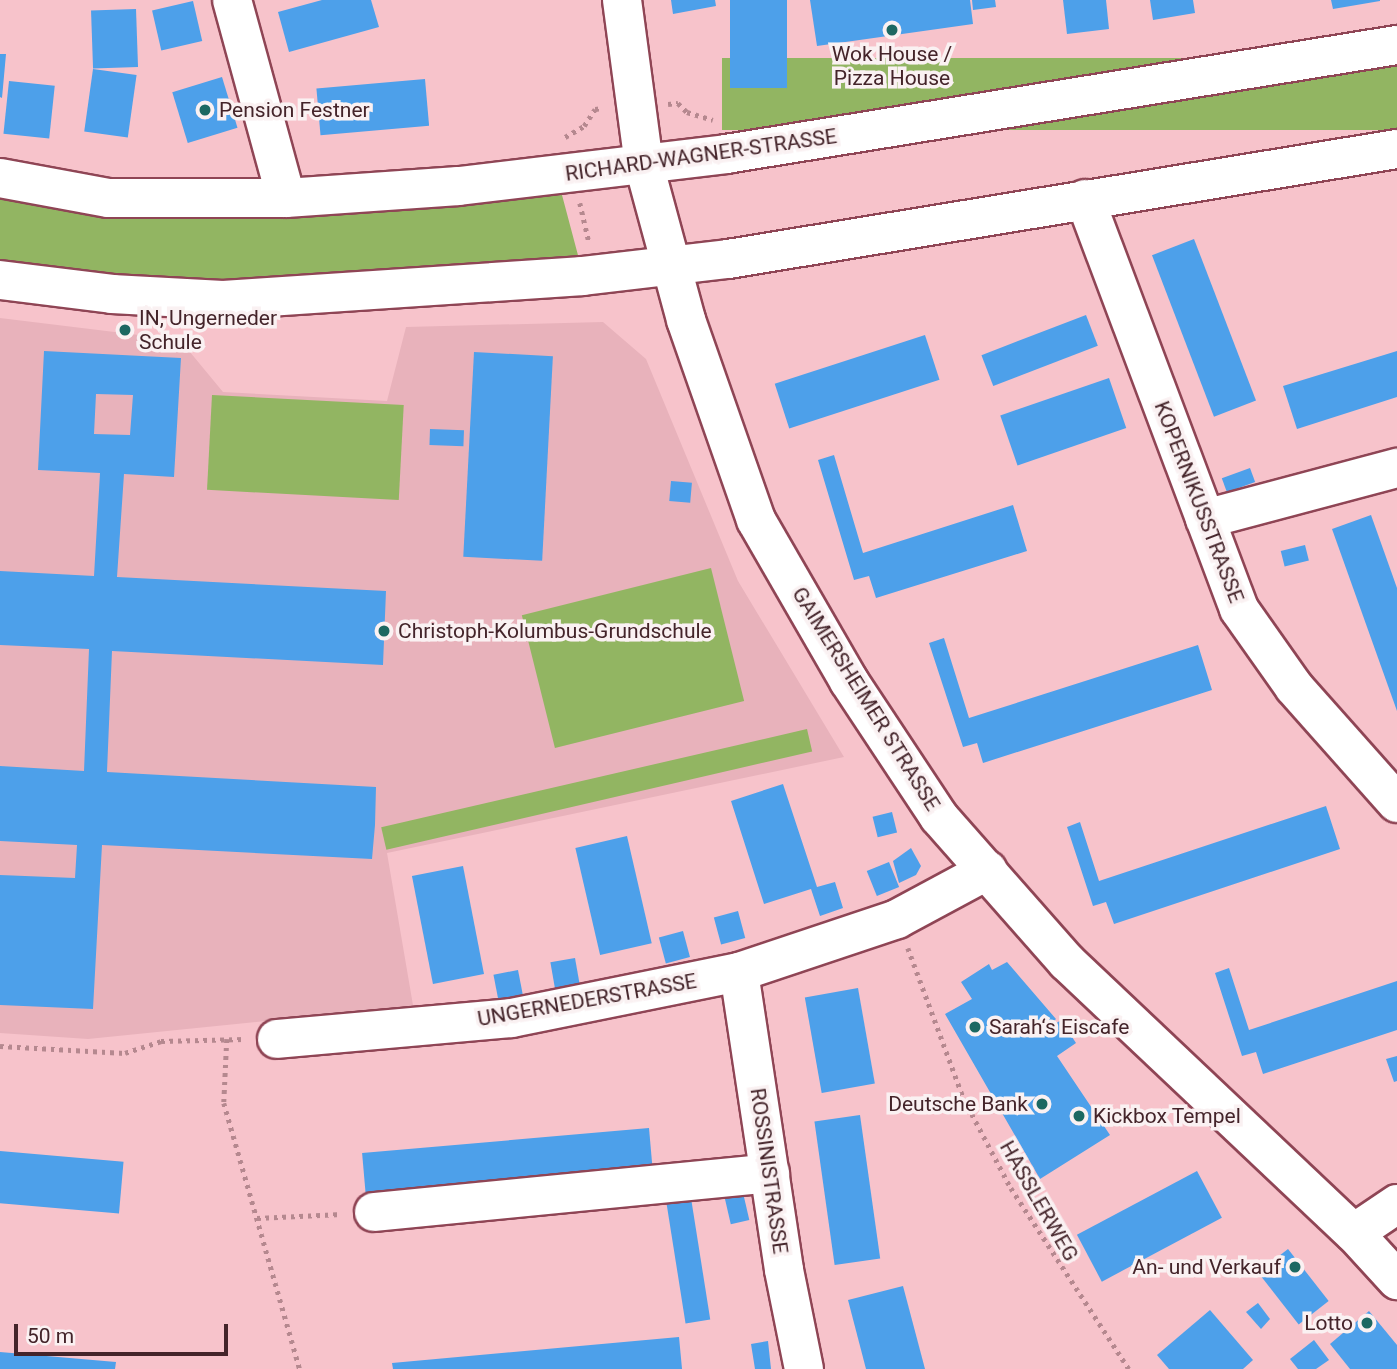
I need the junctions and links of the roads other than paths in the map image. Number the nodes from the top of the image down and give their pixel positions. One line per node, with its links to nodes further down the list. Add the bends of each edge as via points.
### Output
1 (232, 0): 7 (street)
2 (622, 0): 5 (street, GAIMERSHEIMER STRASSE)
3 (1397, 45): 5 (street, RICHARD-WAGNER-STRASSE)
4 (1397, 149): 8 (street)
5 (644, 165): 7 (street, RICHARD-WAGNER-STRASSE); 9 (street, GAIMERSHEIMER STRASSE)
6 (0, 178): 7 (street, RICHARD-WAGNER-STRASSE, via 108,198)
7 (286, 198)
8 (1085, 199): 9 (street); 12 (street, KOPERNIKUSSTRASSE)
9 (668, 266): 10 (street, via 223,300 112,294); 14 (street, GAIMERSHEIMER STRASSE, via 757,520 879,726 939,817)
10 (0, 280)
11 (1397, 468): 12 (street)
12 (1205, 519): 13 (street, KOPERNIKUSSTRASSE, via 1238,608 1294,687)
13 (1397, 803)
14 (988, 870): 15 (street, UNGERNEDERSTRASSE, via 897,919); 20 (street, GAIMERSHEIMER STRASSE, via 1067,962)
15 (739, 972): 16 (street, UNGERNEDERSTRASSE, via 511,1018); 17 (street, ROSSINISTRASSE)
16 (277, 1039)
17 (770, 1172): 19 (street); 22 (street, ROSSINISTRASSE)
18 (1397, 1204): 20 (street)
19 (374, 1212)
20 (1354, 1233): 21 (street, GAIMERSHEIMER STRASSE)
21 (1397, 1280)
22 (804, 1369)

